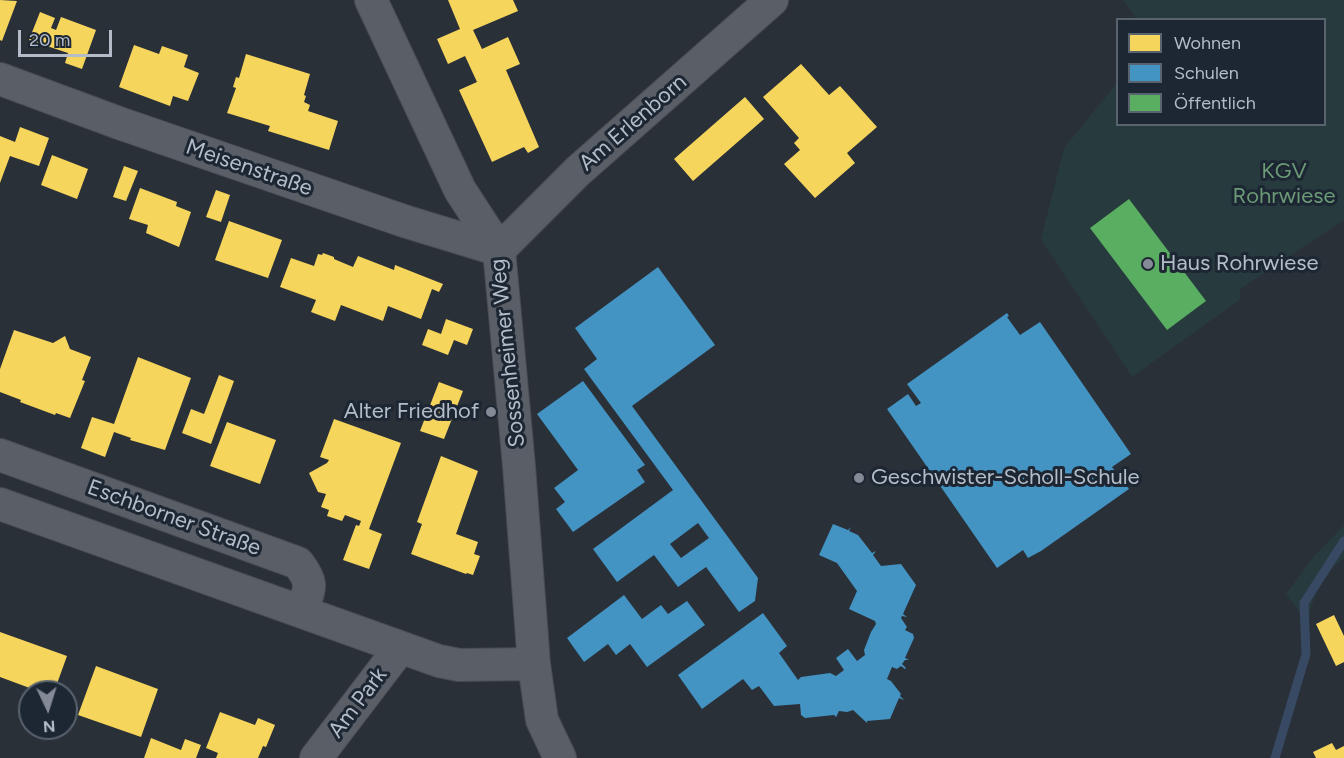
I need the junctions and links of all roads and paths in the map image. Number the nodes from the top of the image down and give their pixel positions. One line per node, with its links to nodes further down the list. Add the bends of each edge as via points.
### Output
1 (371, 0): 4 (street, Sossenheimer Weg, via 459,190)
2 (772, 0): 4 (street, Am Erlenborn, via 578,171)
3 (0, 79): 4 (street, Meisenstraße, via 430,230)
4 (499, 250): 9 (street, Sossenheimer Weg)
5 (0, 456): 7 (street, Eschborner Straße, via 298,563 308,576 309,588)
6 (0, 504): 7 (street, Eschborner Straße)
7 (302, 611): 8 (street, Eschborner Straße)
8 (400, 648): 9 (street, Eschborner Straße, via 459,665); 10 (street, Am Park)
9 (534, 664): 11 (street, Sossenheimer Weg, via 542,720)
10 (316, 758)
11 (560, 758)

